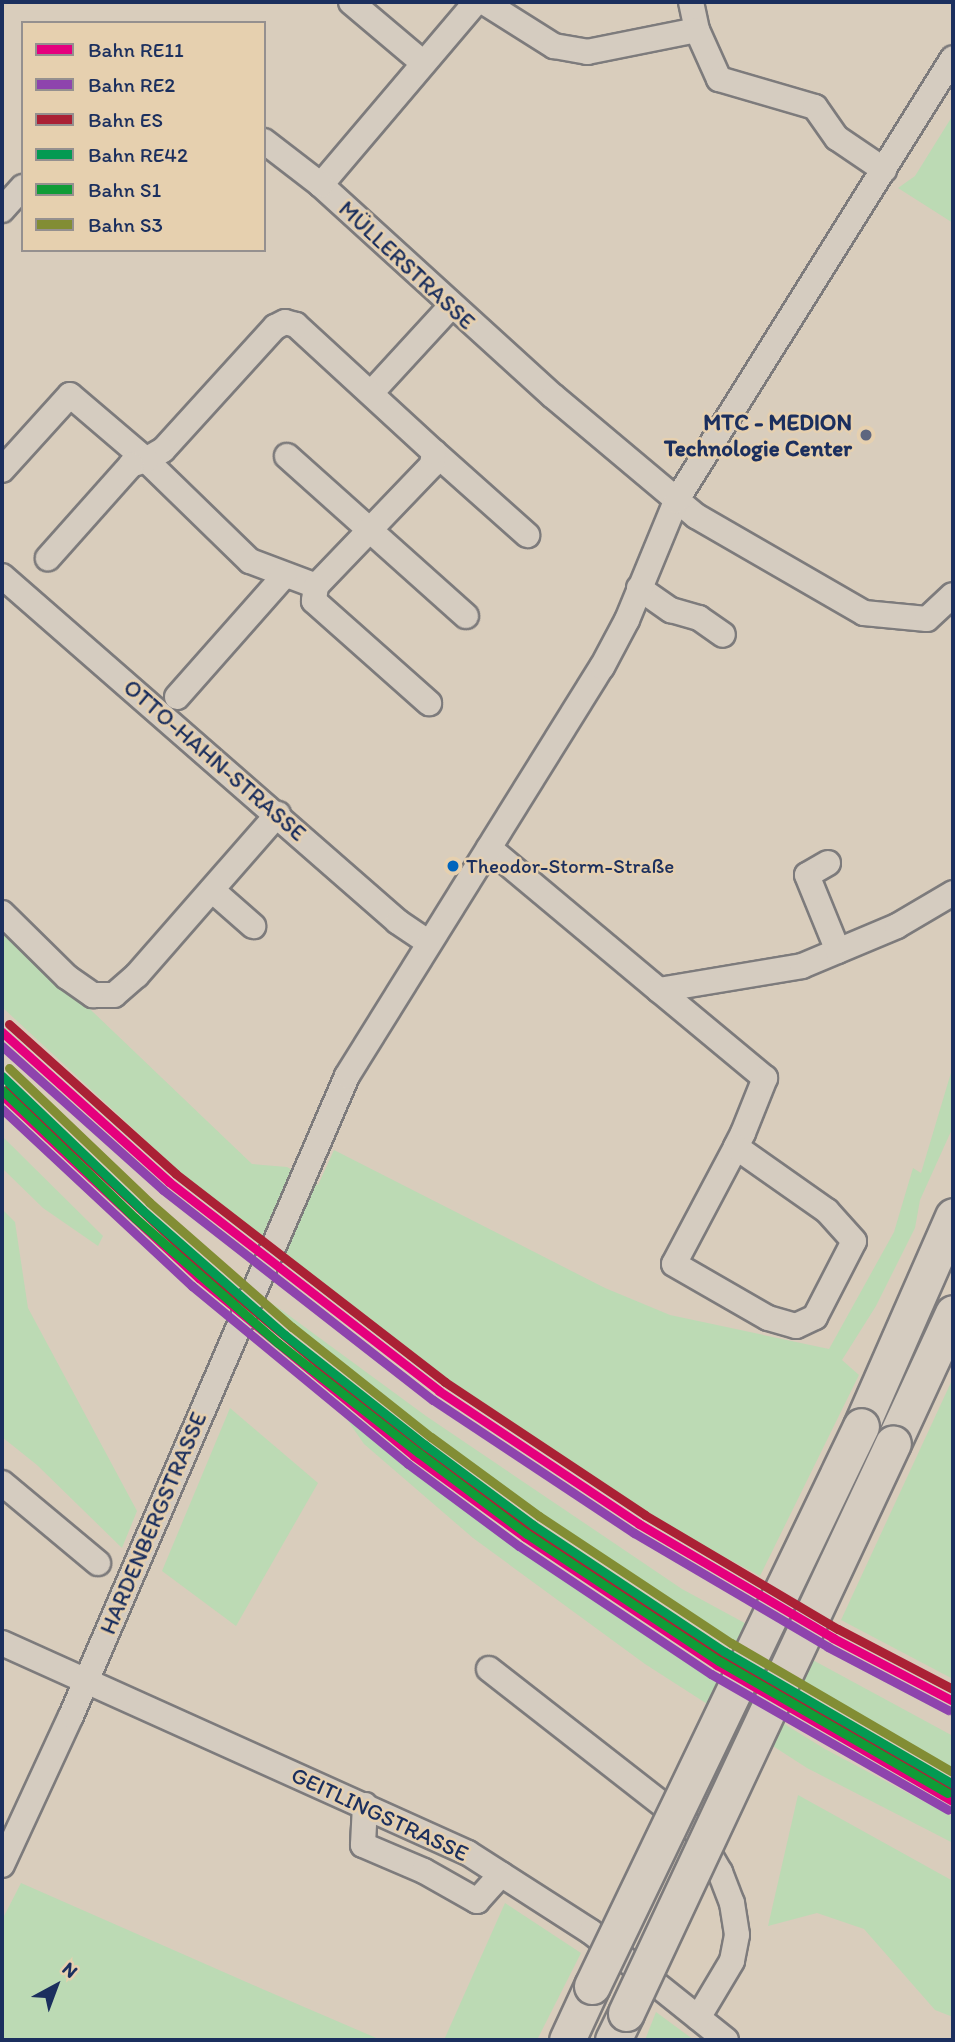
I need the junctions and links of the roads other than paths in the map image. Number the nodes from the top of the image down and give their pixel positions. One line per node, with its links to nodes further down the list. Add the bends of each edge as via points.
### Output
1 (351, 2): 7 (street)
2 (476, 2): 7 (street, MÜLLERSTRASSE)
3 (484, 2): 5 (street, via 554,46 587,52)
4 (691, 2): 5 (street)
5 (697, 30): 9 (street, via 719,79 814,107 837,138)
6 (953, 58): 9 (street, HARDENBERGSTRASSE)
7 (422, 62): 10 (street, MÜLLERSTRASSE)
8 (266, 143): 10 (street)
9 (884, 170): 19 (street, HARDENBERGSTRASSE)
10 (321, 185): 13 (street, MÜLLERSTRASSE)
11 (21, 189): 12 (street)
12 (2, 210)
13 (451, 306): 14 (street); 19 (street, MÜLLERSTRASSE)
14 (372, 392): 15 (street); 17 (street, via 296,325 285,322 163,450)
15 (434, 452): 20 (street, via 432,465); 21 (street)
16 (287, 456): 20 (street)
17 (146, 460): 18 (street, via 70,395); 22 (street, via 131,465); 24 (street, via 250,561)
18 (2, 471)
19 (676, 501): 26 (street, HARDENBERGSTRASSE); 27 (street, MÜLLERSTRASSE, via 864,613 927,619)
20 (370, 530): 25 (street); 28 (street)
21 (527, 535)
22 (48, 558)
23 (2, 576): 32 (street, OTTO-HAHN-STRASSE)
24 (284, 576): 25 (street); 30 (street)
25 (316, 586): 31 (street, via 314,601)
26 (639, 588): 29 (street, via 671,610 699,618); 33 (street, HARDENBERGSTRASSE, via 602,667)
27 (953, 595)
28 (466, 616)
29 (723, 635)
30 (177, 697)
31 (429, 703)
32 (278, 814): 35 (street); 39 (street, OTTO-HAHN-STRASSE, via 398,922)
33 (489, 848): 39 (street, HARDENBERGSTRASSE); 41 (street)
34 (828, 863): 40 (street, via 807,875)
35 (212, 890): 37 (street, via 137,975 114,995 104,997 67,977); 38 (street)
36 (953, 893): 40 (street, via 897,926)
37 (2, 913)
38 (253, 926)
39 (429, 943): 49 (street, HARDENBERGSTRASSE, via 347,1076)
40 (838, 951): 41 (street, via 802,966)
41 (659, 990): 42 (street, via 765,1078)
42 (736, 1147): 42 (street, via 674,1264 768,1318 796,1326 815,1317 854,1241 827,1211)
43 (953, 1216): 55 (highway, bridge, via 860,1426)
44 (953, 1313): 54 (highway, bridge)
45 (2, 1483): 46 (street)
46 (98, 1563)
47 (2, 1643): 49 (street, GEITLINGSTRASSE)
48 (489, 1669): 53 (street, via 696,1831 720,1872 737,1934 732,1961)
49 (84, 1681): 50 (street, GEITLINGSTRASSE); 51 (street, HARDENBERGSTRASSE)
50 (365, 1805): 52 (street, GEITLINGSTRASSE, via 433,1835); 52 (street, via 363,1845 424,1871 477,1901)
51 (2, 1865)
52 (501, 1874): 53 (street, GEITLINGSTRASSE, via 591,1933)
53 (698, 2018): 56 (street, GEITLINGSTRASSE)
54 (620, 2026)
55 (567, 2040)
56 (726, 2040)

